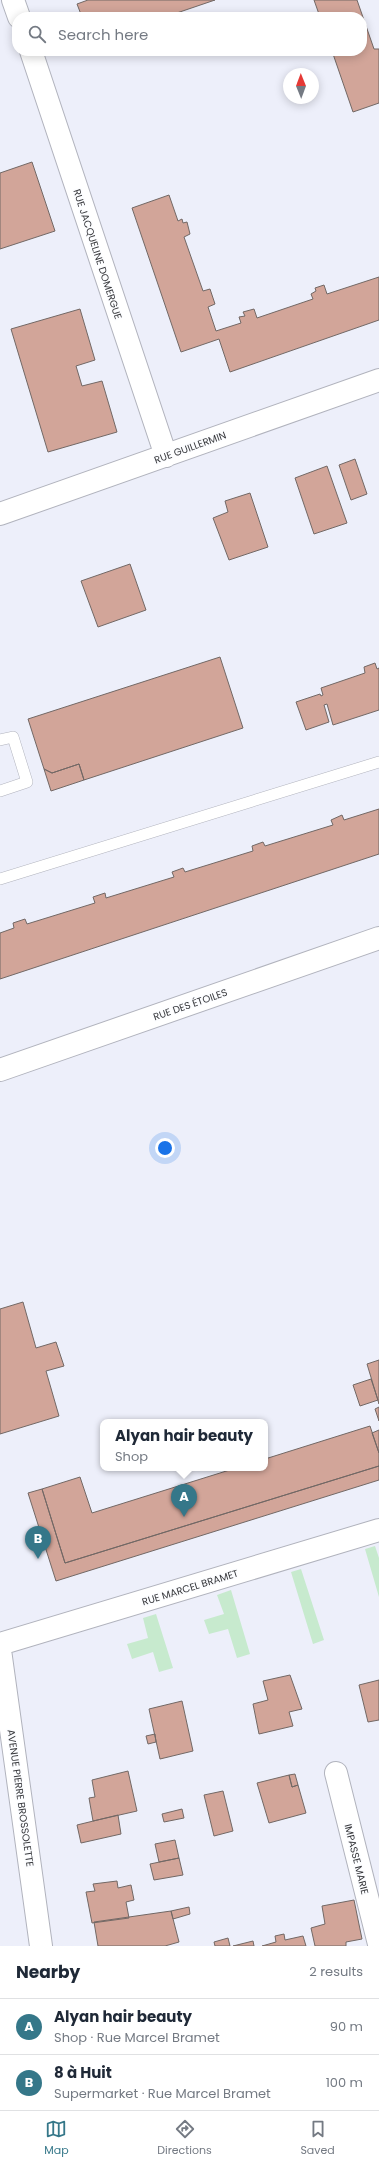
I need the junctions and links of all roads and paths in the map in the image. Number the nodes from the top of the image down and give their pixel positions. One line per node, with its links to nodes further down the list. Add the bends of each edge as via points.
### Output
1 (13, 0): 2 (street)
2 (17, 12)
3 (32, 56): 5 (street, RUE JACQUELINE DOMERGUE)
4 (379, 380): 5 (street, RUE GUILLERMIN)
5 (166, 456): 6 (street, RUE GUILLERMIN)
6 (0, 514)
7 (0, 740): 9 (lane, via 13,737 27,782)
8 (379, 762): 10 (lane)
9 (0, 790)
10 (0, 879)
11 (377, 944): 12 (street, RUE DES ÉTOILES)
12 (0, 1070)
13 (379, 1530): 14 (street, RUE MARCEL BRAMET)
14 (0, 1644)
15 (0, 1650): 18 (street, AVENUE PIERRE BROSSOLETTE)
16 (336, 1774): 17 (street, IMPASSE MARIE)
17 (379, 1944)
18 (41, 1946)

